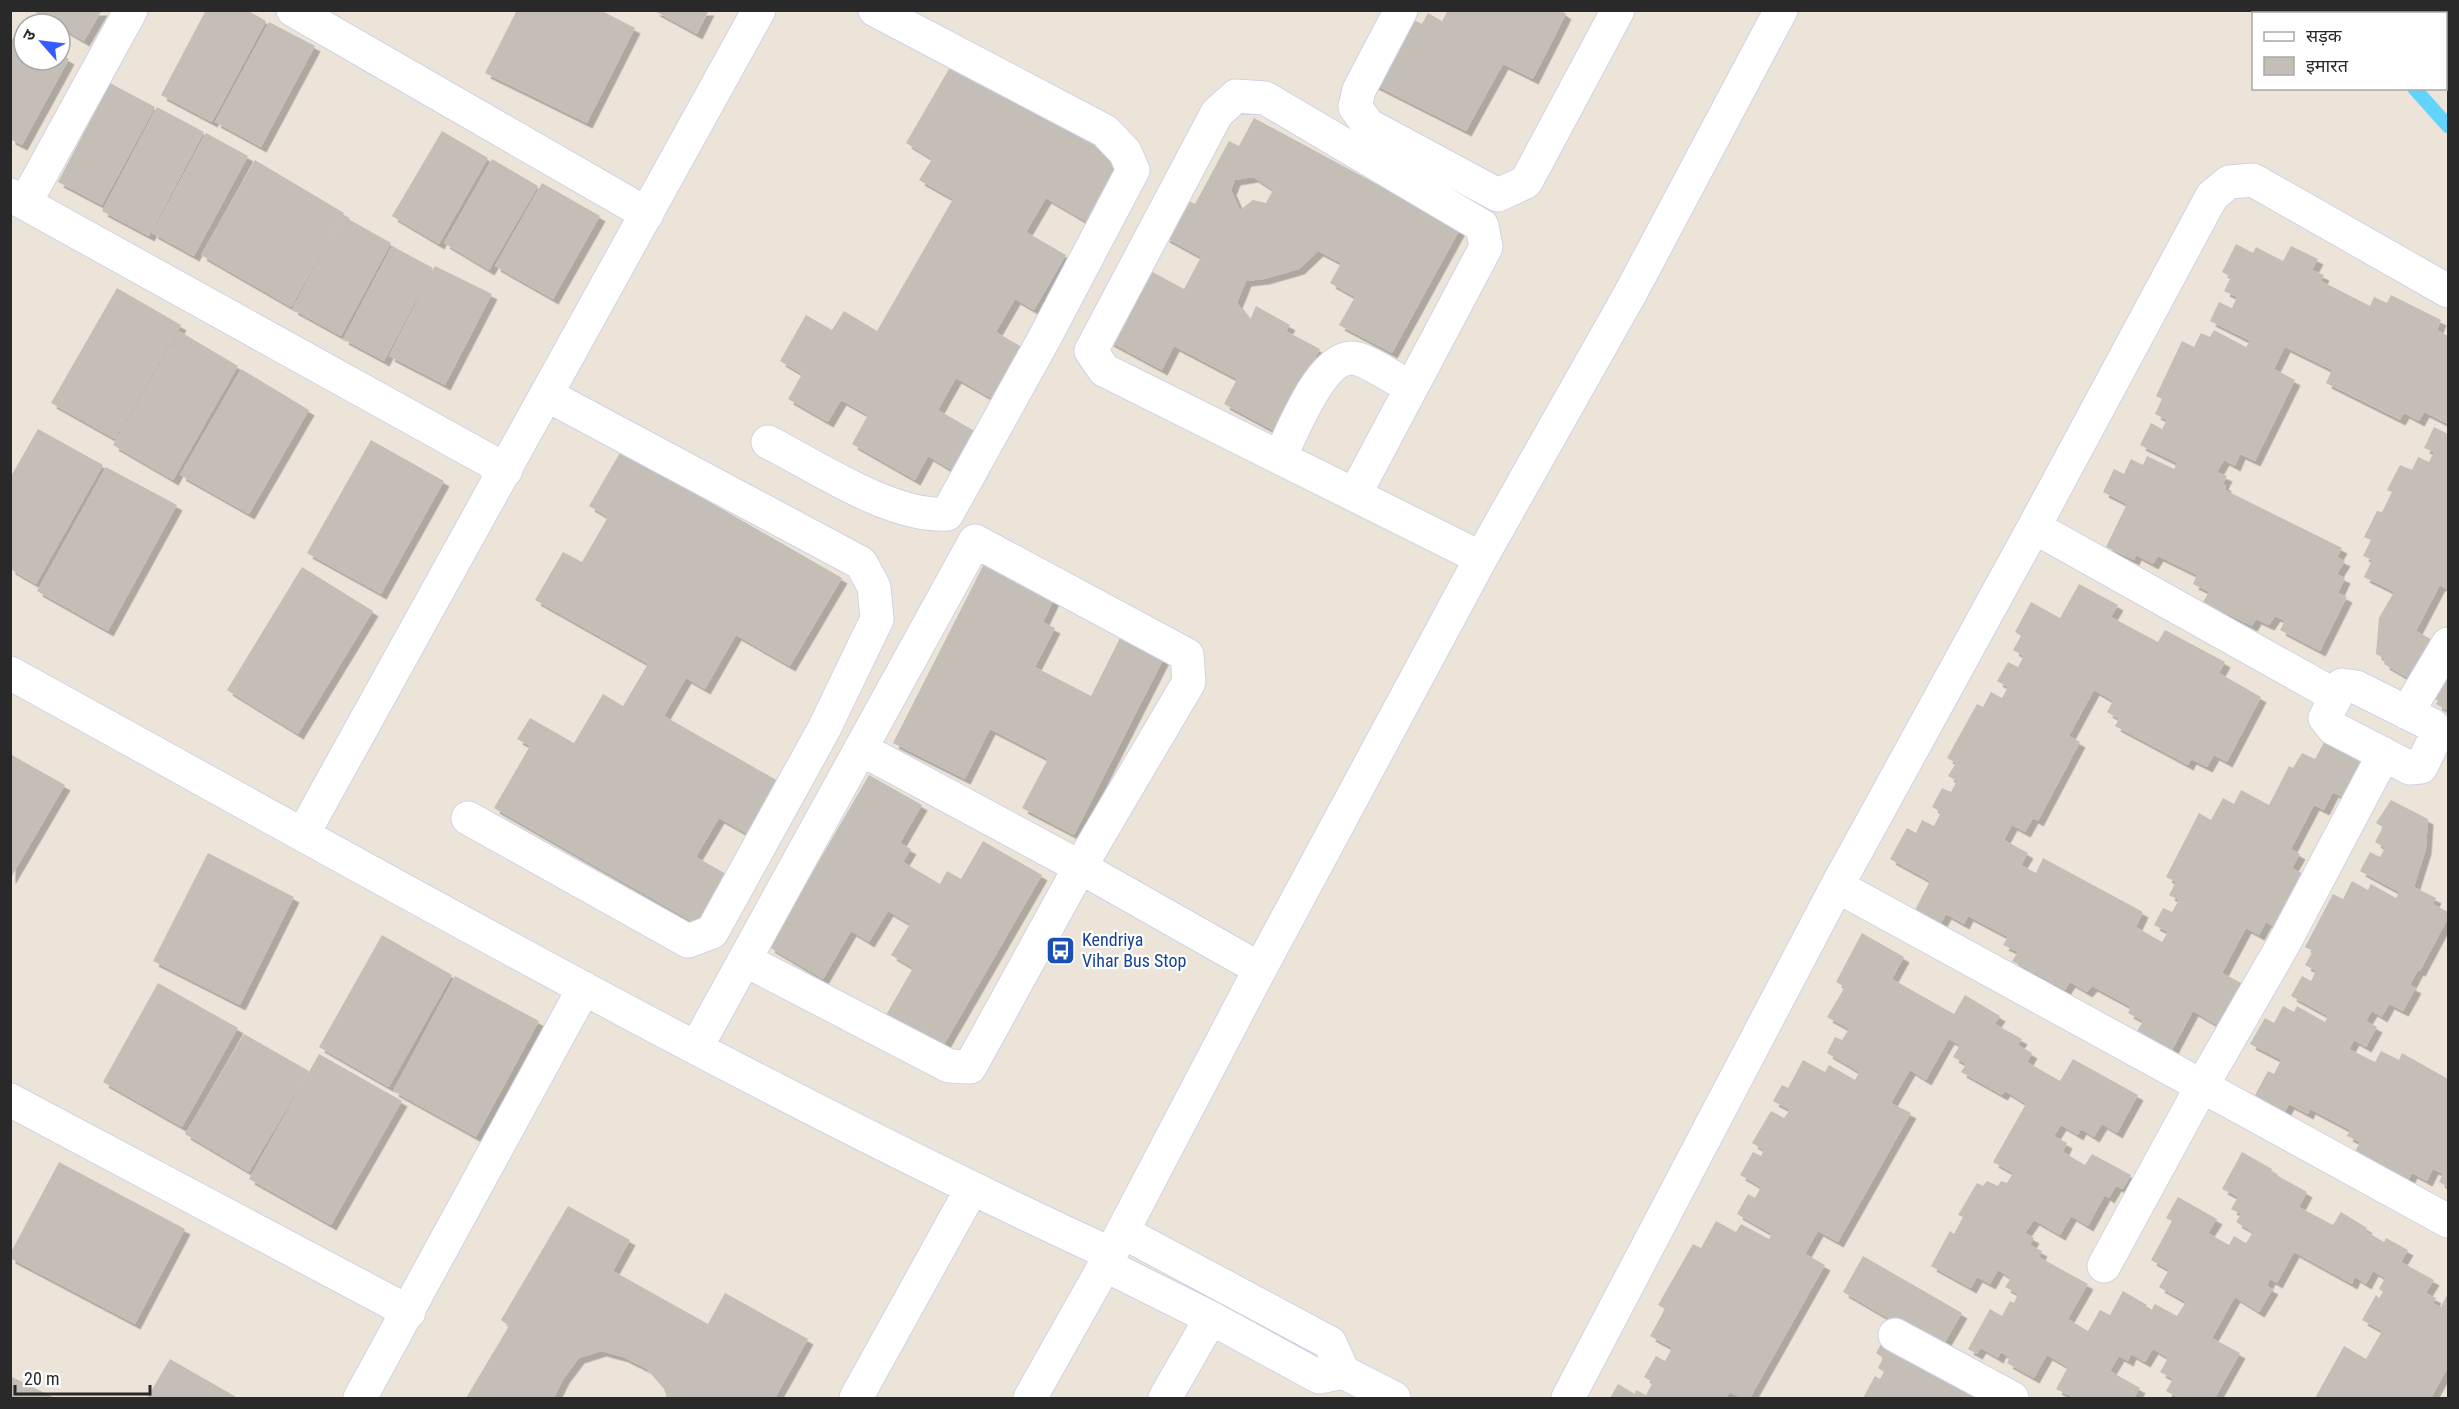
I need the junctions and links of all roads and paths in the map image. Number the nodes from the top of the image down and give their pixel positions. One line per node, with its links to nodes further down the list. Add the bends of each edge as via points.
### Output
1 (131, 10): 8 (street)
2 (294, 10): 9 (street)
3 (759, 10): 9 (street)
4 (875, 10): 13 (street, via 1105,131 1125,152 1133,170 947,514 931,515 879,500)
5 (1401, 10): 6 (street, via 1359,90 1355,108 1368,125 1498,195 1526,182)
6 (1618, 10)
7 (1781, 10): 18 (street, via 1630,294)
8 (18, 200): 15 (street)
9 (647, 214): 12 (street)
10 (2448, 291): 17 (street, via 2253,180 2229,182 2212,196)
11 (1411, 387): 14 (street, via 1357,358 1337,361 1321,378); 14 (street, via 1486,246 1482,226 1265,98 1236,96 1217,113 1091,351 1104,370); 16 (street)
12 (547, 395): 15 (street); 26 (street, via 861,563 874,587 878,619 824,729 712,932 688,940)
13 (768, 441)
14 (1280, 457): 16 (street)
15 (506, 470): 27 (street)
16 (1355, 494): 18 (street)
17 (2034, 527): 21 (street); 29 (street)
18 (1481, 558): 31 (street)
19 (2448, 644): 22 (street)
20 (10, 673): 27 (street)
21 (2336, 696): 22 (street, via 2342,685 2356,687); 24 (street, via 2325,718 2333,728)
22 (2408, 713): 25 (street, via 2438,732)
23 (861, 749): 28 (street); 28 (street, via 975,541 985,546 1187,655 1189,682); 30 (street)
24 (2384, 754): 25 (street, via 2410,768 2421,767); 34 (street, via 2283,945)
25 (2439, 754)
26 (468, 818)
27 (303, 834): 32 (street)
28 (1080, 867): 30 (street, via 970,1067 949,1066); 31 (street)
29 (1837, 886): 34 (street); 49 (street)
30 (745, 960): 33 (street)
31 (1260, 969): 38 (street)
32 (584, 988): 33 (street); 40 (street)
33 (696, 1048): 36 (street)
34 (2202, 1086): 37 (street); 39 (street)
35 (15, 1114): 40 (street)
36 (972, 1190): 38 (street); 45 (street)
37 (2448, 1221)
38 (1113, 1250): 41 (street); 43 (street, via 1330,1343); 46 (street)
39 (2104, 1266)
40 (409, 1312): 44 (street)
41 (1211, 1318): 43 (street, via 1319,1377); 47 (street)
42 (1895, 1335): 50 (street)
43 (1343, 1372): 48 (street)
44 (360, 1398)
45 (856, 1398)
46 (1030, 1398)
47 (1165, 1398)
48 (1394, 1398)
49 (1568, 1398)
50 (2012, 1398)

